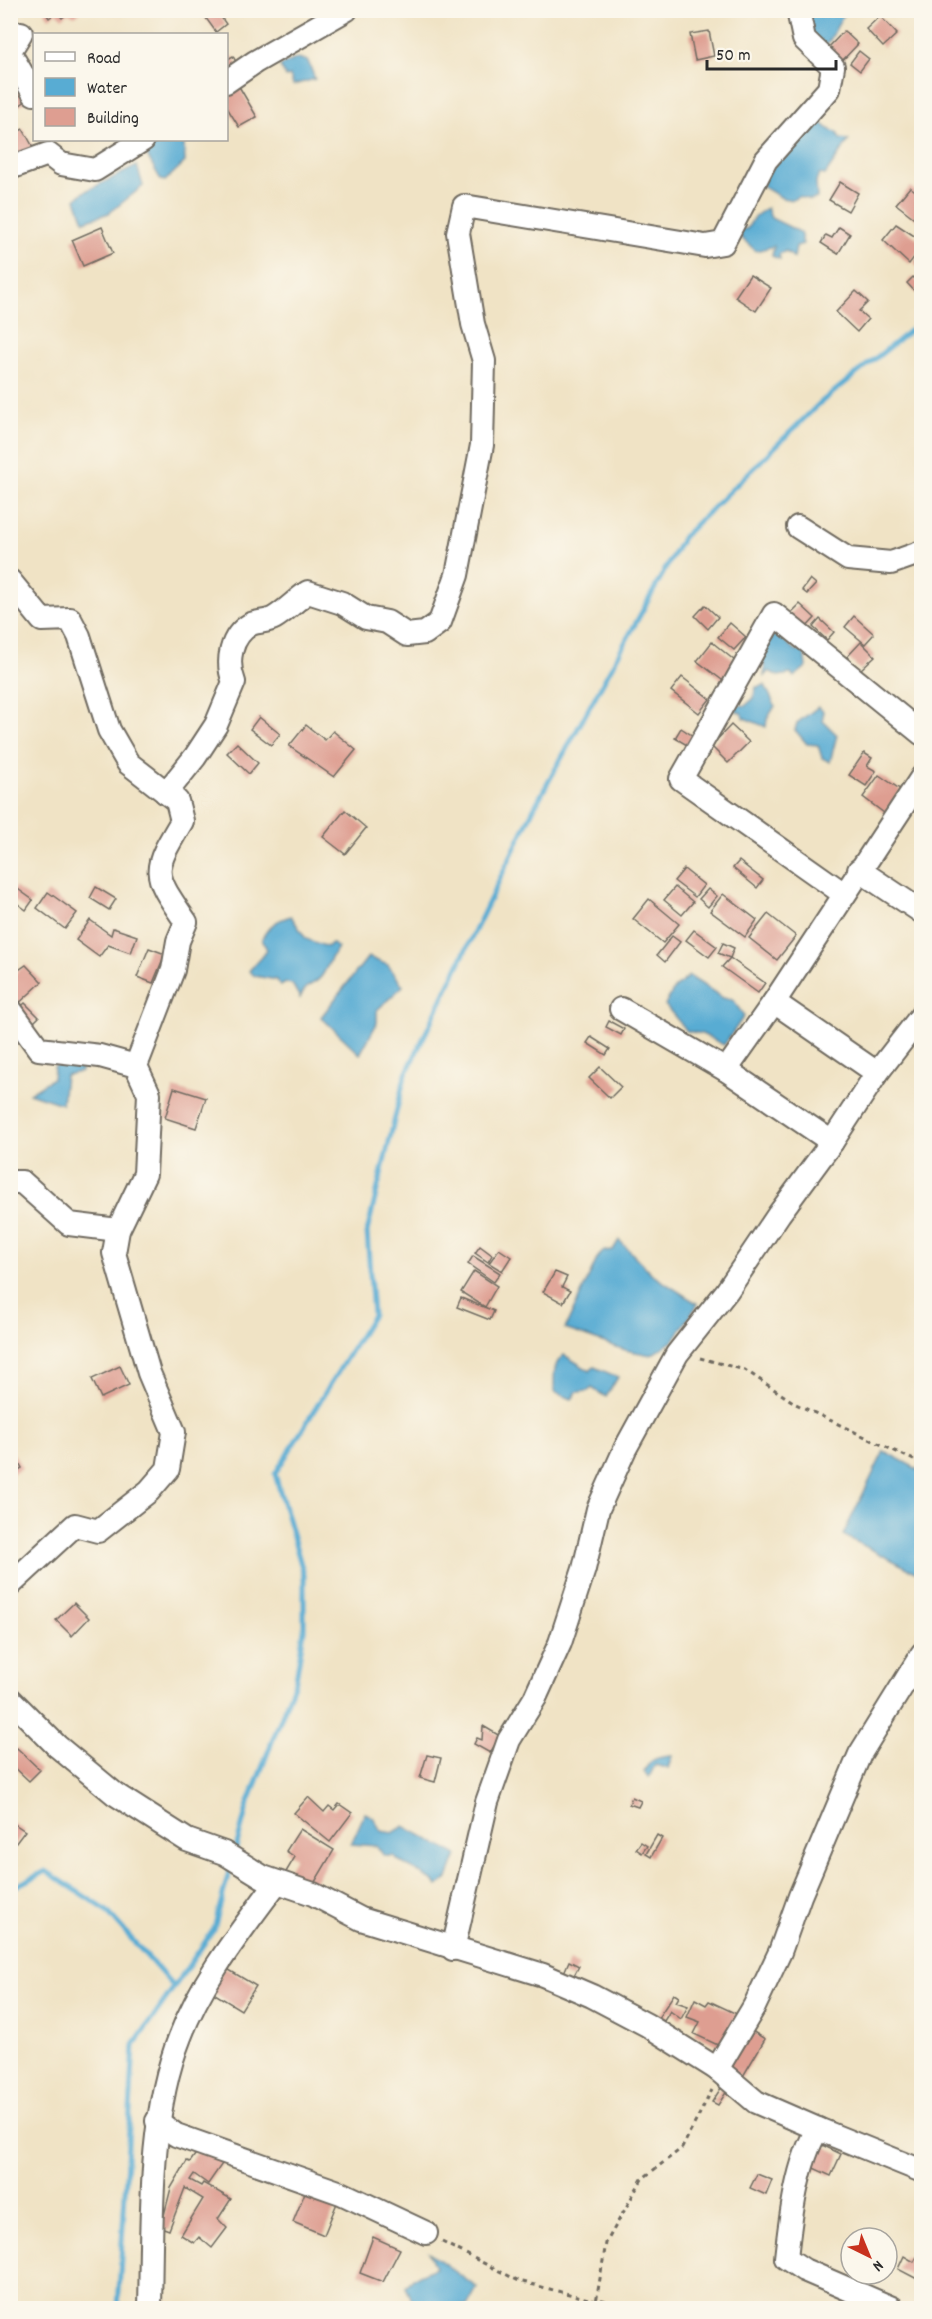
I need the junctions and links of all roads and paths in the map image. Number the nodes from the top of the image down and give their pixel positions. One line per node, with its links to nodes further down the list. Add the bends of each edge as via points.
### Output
1 (346, 10): 4 (street)
2 (798, 10): 14 (street, via 804,39 833,67 829,89 766,160 723,243 705,246 464,206 458,233 473,324 484,361 482,445 457,575 440,622 425,633 407,634 387,622 366,618 342,603 308,592 273,618 245,628 231,653 228,668 234,682 216,725)
3 (14, 46): 5 (street)
4 (228, 81)
5 (33, 92)
6 (141, 141): 7 (street, via 95,170 61,164)
7 (51, 147): 8 (street)
8 (10, 168)
9 (798, 527): 10 (street, via 848,559 891,563)
10 (921, 552)
11 (10, 581): 14 (street, via 42,620 70,620 79,636 109,730 128,763)
12 (921, 734): 16 (street, via 774,614 681,779)
13 (921, 777): 15 (street)
14 (166, 793): 22 (street, via 177,801 183,820 159,861 162,886 186,922 173,970)
15 (859, 870): 16 (street); 17 (street)
16 (844, 894): 18 (street)
17 (921, 912)
18 (774, 1002): 23 (street); 24 (street)
19 (10, 1009): 22 (street, via 39,1048 100,1056)
20 (621, 1009): 23 (street)
21 (921, 1015): 24 (street)
22 (136, 1066): 27 (street, via 149,1094 145,1174)
23 (726, 1070): 25 (street)
24 (877, 1073): 25 (street)
25 (832, 1142): 28 (street, via 727,1291)
26 (10, 1182): 27 (street, via 22,1182 69,1224)
27 (118, 1230): 30 (street, via 114,1253 148,1373 174,1432 168,1469 149,1491 98,1531 75,1525)
28 (677, 1354): 29 (path, via 745,1370 796,1404); 34 (street, via 625,1449 598,1509 560,1643 535,1698 509,1740 487,1802)
29 (921, 1464)
30 (10, 1585)
31 (921, 1654): 35 (street, via 860,1754 775,1961)
32 (10, 1700): 33 (street, via 115,1794 187,1840 224,1853)
33 (277, 1882): 34 (street, via 313,1894 361,1918); 36 (street, via 207,1982 179,2038)
34 (453, 1949): 35 (street, via 543,1975 592,1996 647,2025)
35 (718, 2071): 37 (street, via 756,2102); 40 (path, via 682,2148 642,2179 606,2243)
36 (157, 2121): 39 (street, via 176,2135 341,2193); 41 (street)
37 (818, 2129): 38 (street); 44 (street, via 802,2173 786,2258 814,2275)
38 (921, 2171)
39 (426, 2233): 40 (path, via 519,2281)
40 (596, 2301): 42 (path); 43 (path)
41 (150, 2308)
42 (595, 2308)
43 (643, 2308)
44 (892, 2308)

